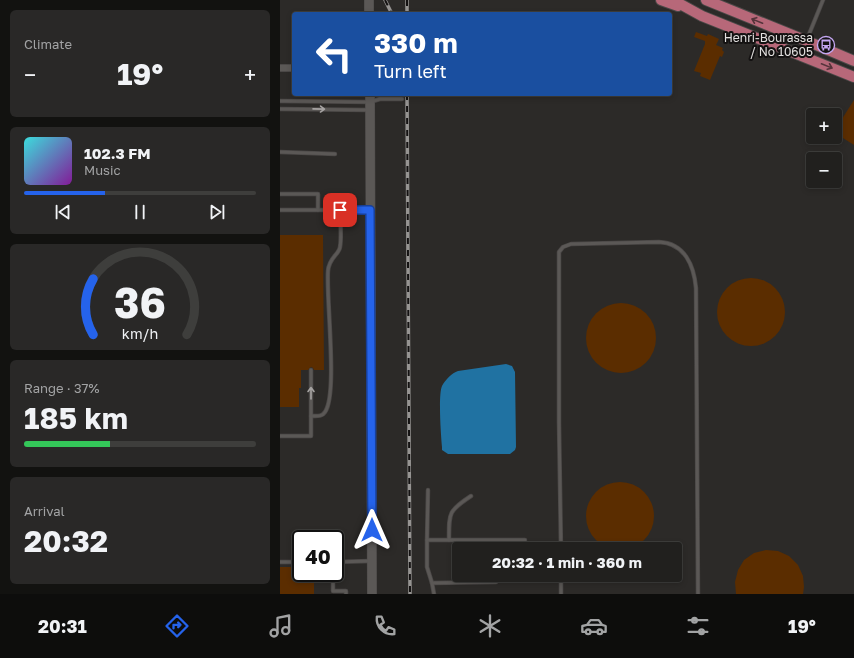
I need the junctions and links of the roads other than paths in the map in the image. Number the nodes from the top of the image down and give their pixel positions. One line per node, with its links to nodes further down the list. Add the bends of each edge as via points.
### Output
1 (369, 0): 6 (street)
2 (661, 0): 7 (main road)
3 (672, 0): 7 (main road)
4 (707, 0): 8 (main road, one-way to 4)
5 (823, 0): 8 (lane)
6 (369, 12)
7 (702, 16): 9 (main road)
8 (807, 41): 9 (lane); 10 (main road)
9 (800, 56): 13 (main road, one-way to 13)
10 (854, 61)
11 (280, 68): 12 (street)
12 (292, 68)
13 (854, 77)
14 (402, 99): 16 (lane, via 380,99)
15 (280, 101): 16 (lane)
16 (370, 102): 17 (lane, one-way to 16); 24 (street)
17 (280, 109)
18 (280, 152): 19 (lane)
19 (335, 154)
20 (280, 194): 22 (lane, via 318,194)
21 (280, 210): 22 (lane)
22 (318, 210): 23 (lane)
23 (340, 210): 24 (lane); 26 (lane, via 340,248 330,261 328,278 330,395 325,412)
24 (370, 210): 34 (street)
25 (311, 370): 26 (lane, one-way to 25)
26 (311, 416): 27 (lane, via 311,436)
27 (280, 436)
28 (428, 490): 30 (lane)
29 (471, 496): 31 (lane, via 450,513)
30 (427, 540): 31 (lane); 41 (lane, via 427,567)
31 (449, 540): 32 (lane)
32 (525, 540)
33 (561, 542): 46 (lane, via 559,252 570,244 672,244 687,257 696,288)
34 (372, 561): 37 (lane); 43 (street)
35 (280, 562): 36 (lane)
36 (292, 562)
37 (344, 562)
38 (333, 582): 42 (lane, via 333,591 346,591)
39 (496, 582): 41 (lane)
40 (561, 582): 45 (lane)
41 (432, 583): 44 (lane)
42 (346, 594)
43 (372, 594)
44 (434, 594)
45 (561, 594)
46 (698, 594)

